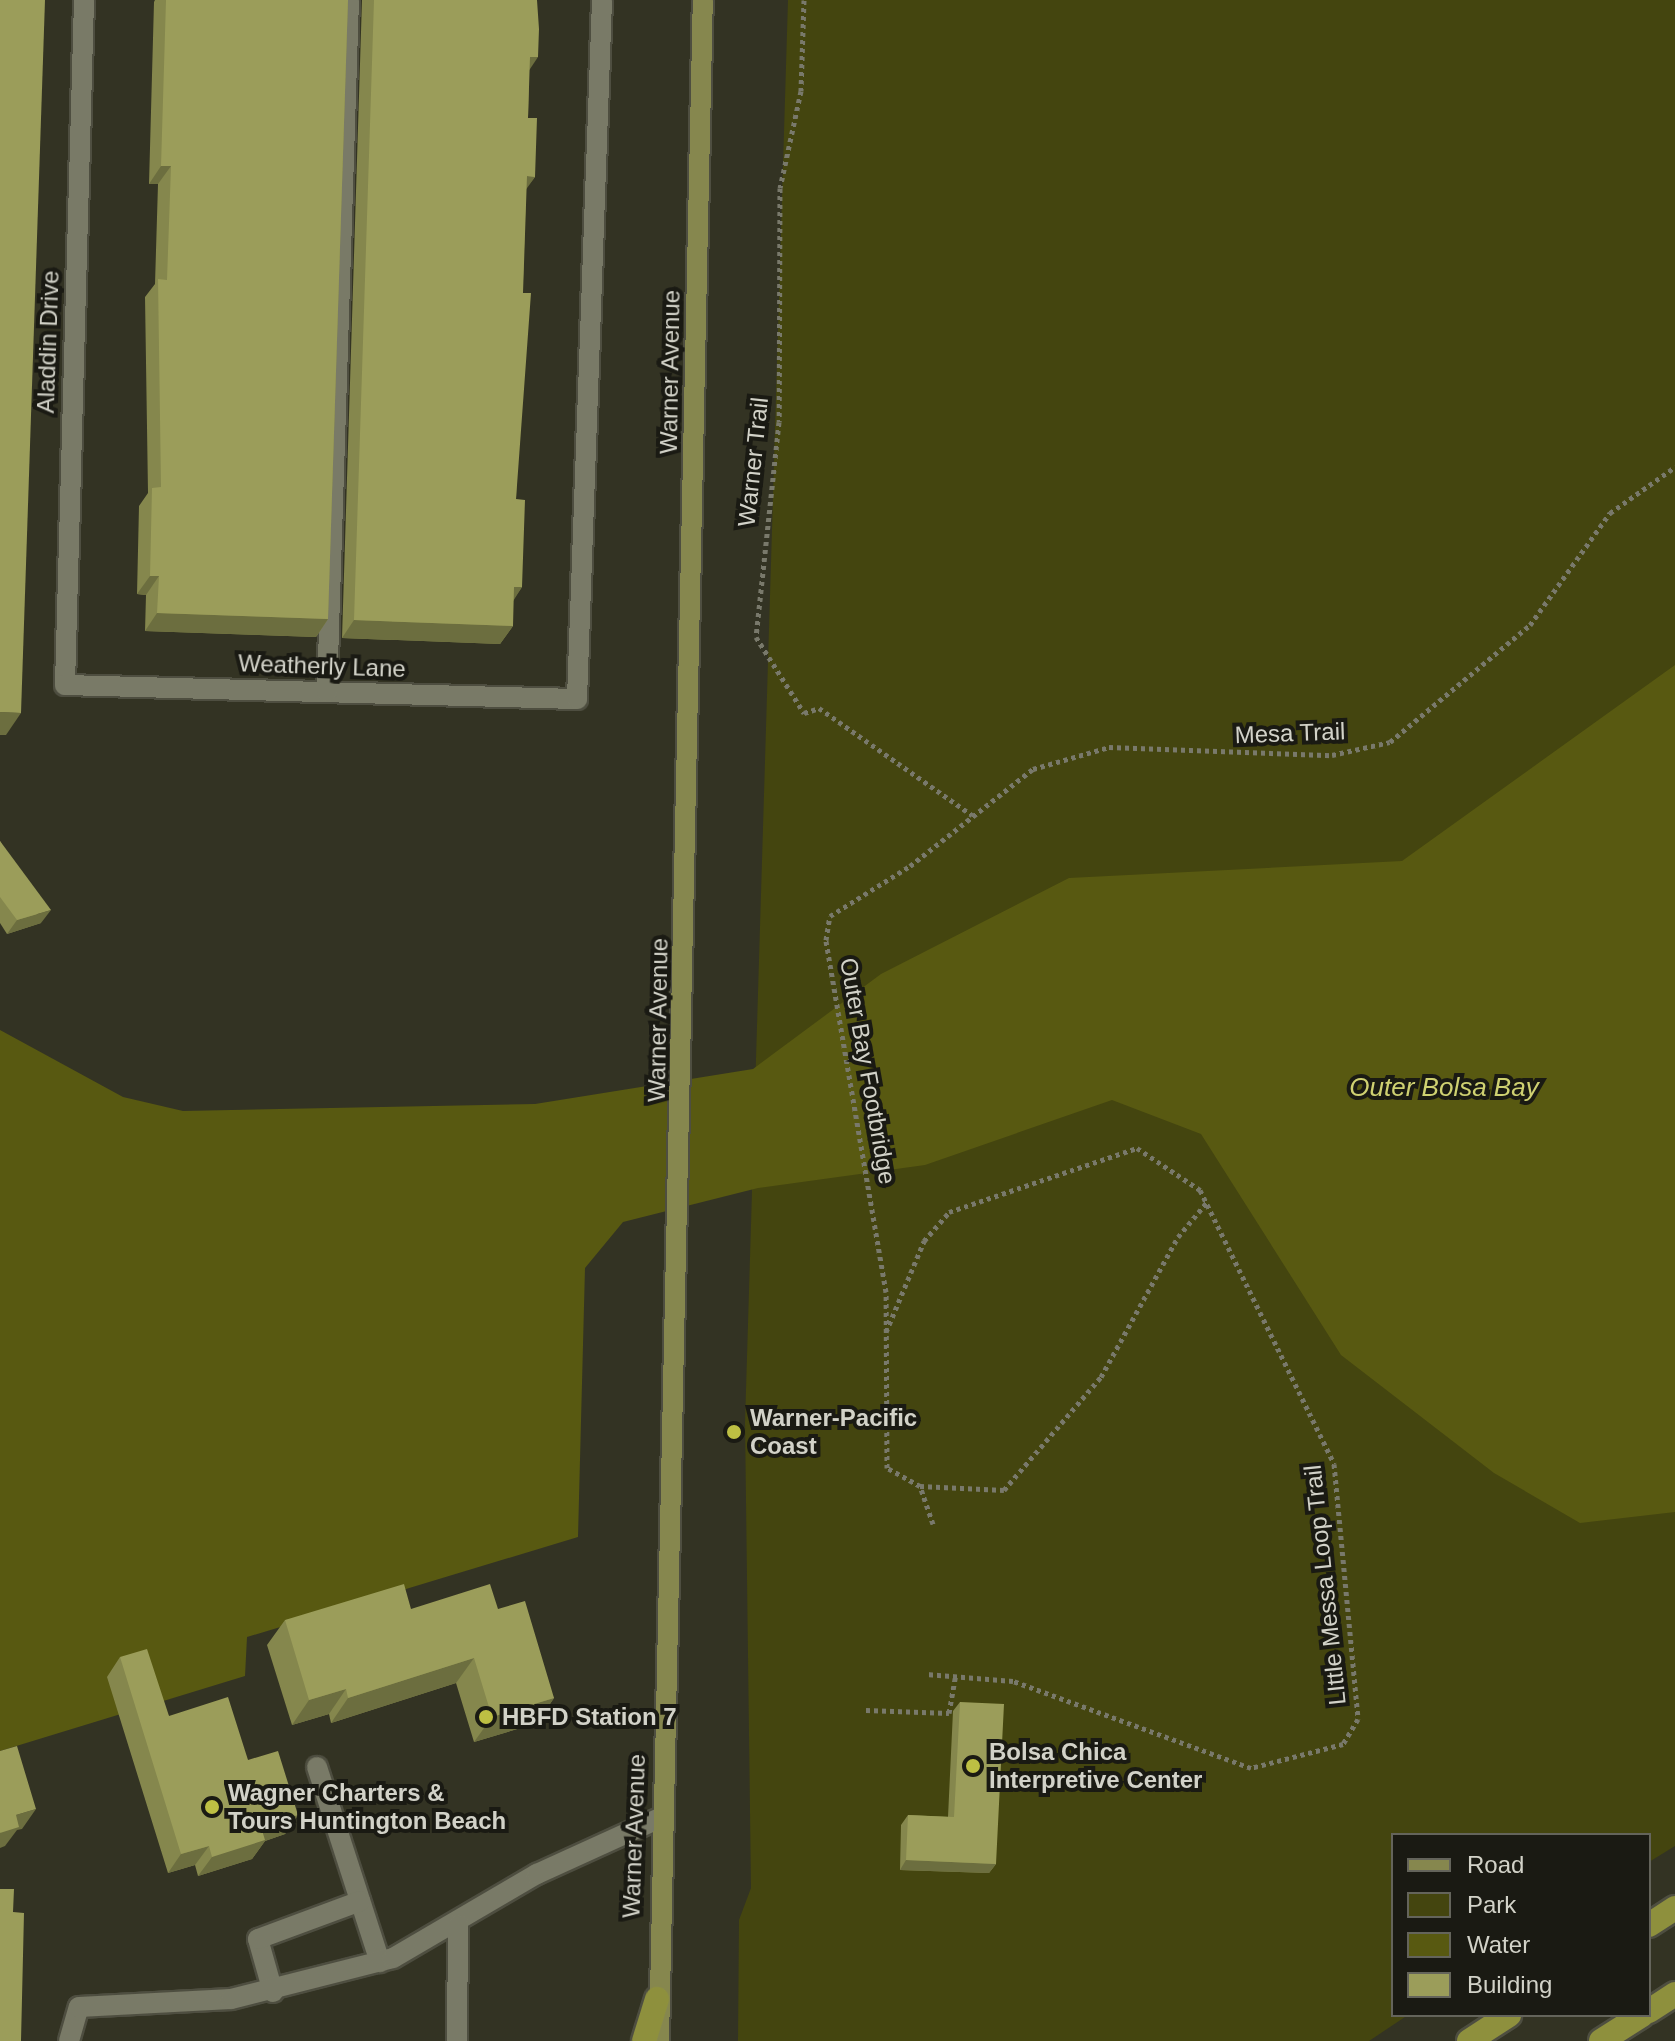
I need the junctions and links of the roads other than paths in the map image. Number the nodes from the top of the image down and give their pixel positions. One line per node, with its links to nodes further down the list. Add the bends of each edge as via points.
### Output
1 (84, 0): 5 (street, Aladdin Drive)
2 (349, 0): 6 (street)
3 (602, 0): 6 (street, Weatherly Lane, via 577,699)
4 (703, 0): 8 (main road, Warner Avenue, via 685,965)
5 (65, 685): 6 (street, Weatherly Lane)
6 (327, 692)
7 (317, 1767): 9 (street)
8 (660, 1818): 12 (street, via 537,1874); 16 (main road, Warner Avenue)
9 (360, 1901): 13 (street); 14 (street, via 258,1939)
10 (1675, 1908): 11 (highway)
11 (1651, 1924)
12 (458, 1925): 13 (street); 21 (street)
13 (380, 1962): 14 (street)
14 (273, 1992): 20 (street, via 177,2005 79,2007)
15 (1675, 1994): 17 (highway)
16 (657, 1999): 22 (highway); 23 (main road, Warner Avenue)
17 (1651, 2010)
18 (1506, 2017): 24 (highway)
19 (1639, 2017): 25 (highway)
20 (69, 2041)
21 (457, 2041)
22 (644, 2041)
23 (659, 2041)
24 (1469, 2041)
25 (1601, 2041)

